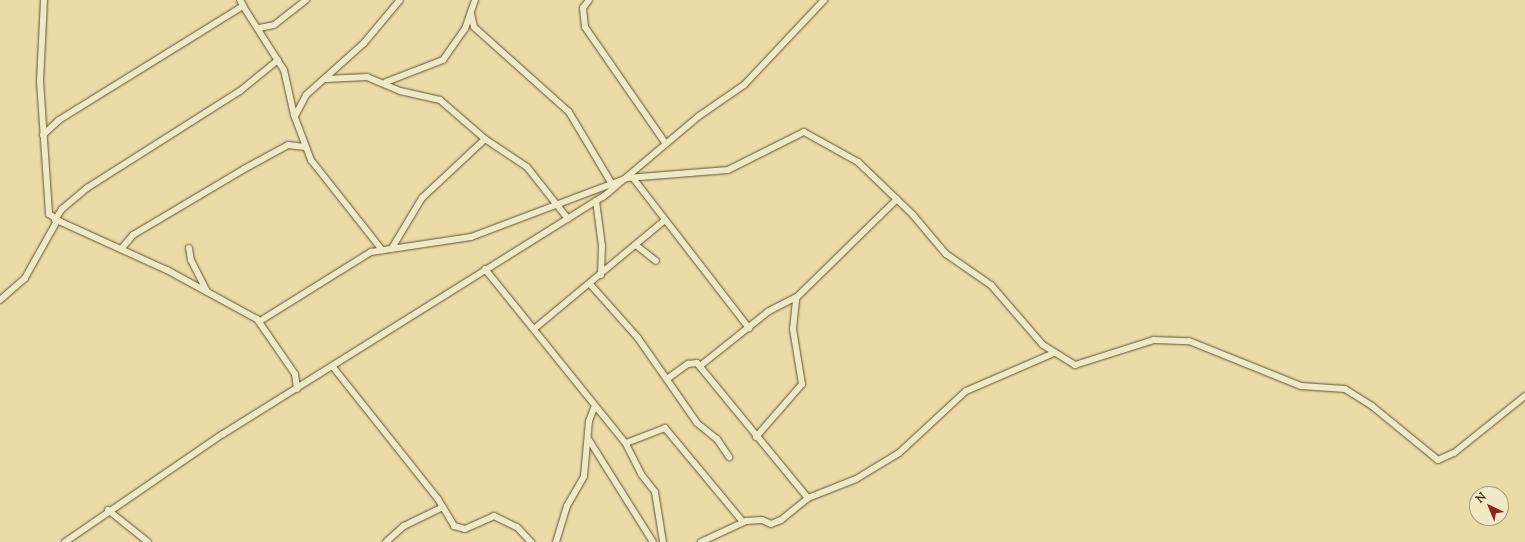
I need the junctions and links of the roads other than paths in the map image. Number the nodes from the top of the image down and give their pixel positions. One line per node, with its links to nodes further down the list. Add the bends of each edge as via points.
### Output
1 (44, 0): 15 (street, via 40,58)
2 (240, 0): 8 (street)
3 (306, 0): 10 (street, via 274,26)
4 (400, 0): 12 (street, via 378,28)
5 (475, 0): 9 (street)
6 (589, 0): 17 (street, via 583,8 585,27)
7 (824, 0): 17 (street, via 744,85)
8 (244, 7): 10 (street); 15 (street, via 59,120)
9 (471, 13): 13 (street, via 465,30 443,60); 20 (street, via 474,27 569,112)
10 (258, 28): 11 (street)
11 (278, 60): 14 (street, via 284,70); 25 (street, via 240,91 87,188 62,209)
12 (326, 79): 13 (street, via 367,77); 14 (street, via 306,95)
13 (386, 82): 16 (street, via 400,91 440,100)
14 (294, 117): 18 (street)
15 (44, 135): 25 (street, via 46,200 48,211)
16 (485, 138): 23 (street, via 527,167); 30 (street, via 422,198)
17 (666, 144): 19 (street)
18 (305, 147): 28 (street, via 288,145 244,169 133,235); 31 (street, via 347,208)
19 (630, 178): 20 (street); 21 (street, via 728,170 804,132 858,162); 22 (street); 26 (street)
20 (612, 184): 23 (street)
21 (897, 199): 37 (street); 42 (street, via 946,254 985,279)
22 (596, 202): 24 (street); 34 (street, via 602,246)
23 (557, 203): 24 (street); 30 (street, via 470,237)
24 (568, 219): 33 (street)
25 (56, 220): 28 (street); 38 (street, via 25,278)
26 (665, 220): 27 (street); 40 (street)
27 (637, 246): 32 (street); 34 (street)
28 (122, 248): 36 (street)
29 (189, 248): 36 (street, via 191,260)
30 (392, 248): 31 (street)
31 (382, 250): 39 (street, via 364,255)
32 (656, 261)
33 (485, 269): 41 (street); 44 (street)
34 (601, 275): 35 (street)
35 (590, 284): 41 (street); 45 (street, via 602,294)
36 (207, 292): 39 (street)
37 (796, 298): 40 (street, via 775,307); 49 (street, via 793,329 802,384)
38 (0, 300)
39 (260, 321): 46 (street, via 295,374)
40 (749, 328): 43 (street)
41 (534, 329): 48 (street)
42 (1054, 353): 47 (street, via 1075,365 1136,344 1170,339 1189,341 1301,386 1333,386 1351,392 1438,460 1454,453); 53 (street, via 966,391 899,453 856,479)
43 (700, 366): 45 (street, via 693,361); 49 (street)
44 (333, 367): 46 (street); 54 (street)
45 (667, 379): 52 (street, via 697,423 717,439)
46 (297, 389): 55 (street)
47 (1525, 396)
48 (594, 408): 50 (street); 51 (street)
49 (756, 437): 53 (street)
50 (589, 440): 62 (street, via 584,476 567,506); 63 (street)
51 (626, 443): 56 (street, via 665,428); 64 (street, via 641,474 655,492)
52 (729, 457)
53 (808, 498): 56 (street, via 772,524 762,520)
54 (443, 507): 60 (street, via 404,526); 61 (street, via 450,521 464,530 494,516 516,527)
55 (108, 510): 58 (street); 59 (street)
56 (743, 522): 57 (street)
57 (714, 539): 65 (street)
58 (65, 542)
59 (148, 542)
60 (386, 542)
61 (531, 542)
62 (556, 542)
63 (653, 542)
64 (663, 542)
65 (701, 542)

